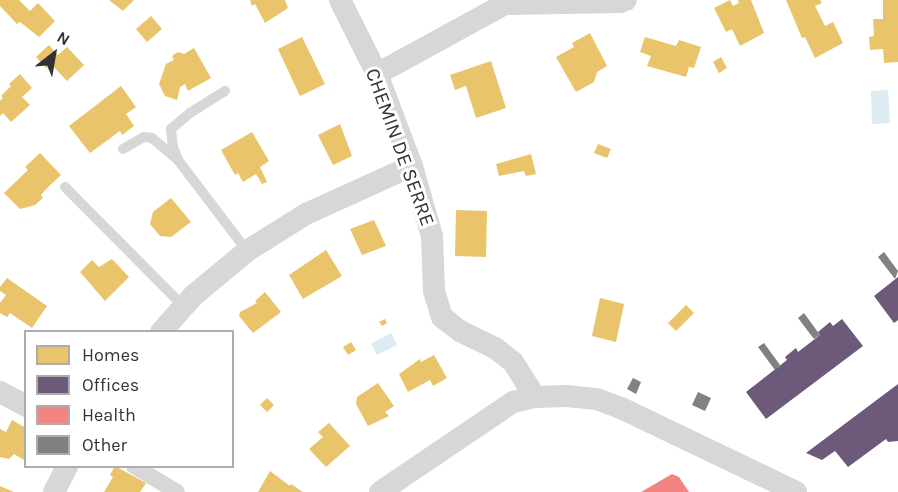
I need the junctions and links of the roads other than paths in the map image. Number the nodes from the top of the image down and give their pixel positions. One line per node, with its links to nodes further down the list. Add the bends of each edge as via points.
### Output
1 (340, 0): 3 (street, CHEMIN DE SERRE)
2 (626, 0): 3 (street, via 505,4)
3 (376, 74): 7 (street, CHEMIN DE SERRE)
4 (225, 92): 6 (lane, via 171,129)
5 (123, 148): 6 (lane, via 144,137 152,138)
6 (178, 160): 9 (lane)
7 (412, 166): 9 (street, via 306,214); 13 (street, CHEMIN DE SERRE, via 432,236 434,291 442,317 513,362)
8 (65, 187): 10 (lane)
9 (247, 250): 10 (street)
10 (183, 307): 11 (street)
11 (163, 330)
12 (0, 392): 14 (street)
13 (535, 397): 19 (street, via 513,402 487,417); 20 (street, via 567,396 605,402)
14 (24, 405)
15 (66, 468): 17 (street)
16 (137, 468): 18 (street)
17 (54, 492)
18 (177, 492)
19 (380, 492)
20 (796, 492)

